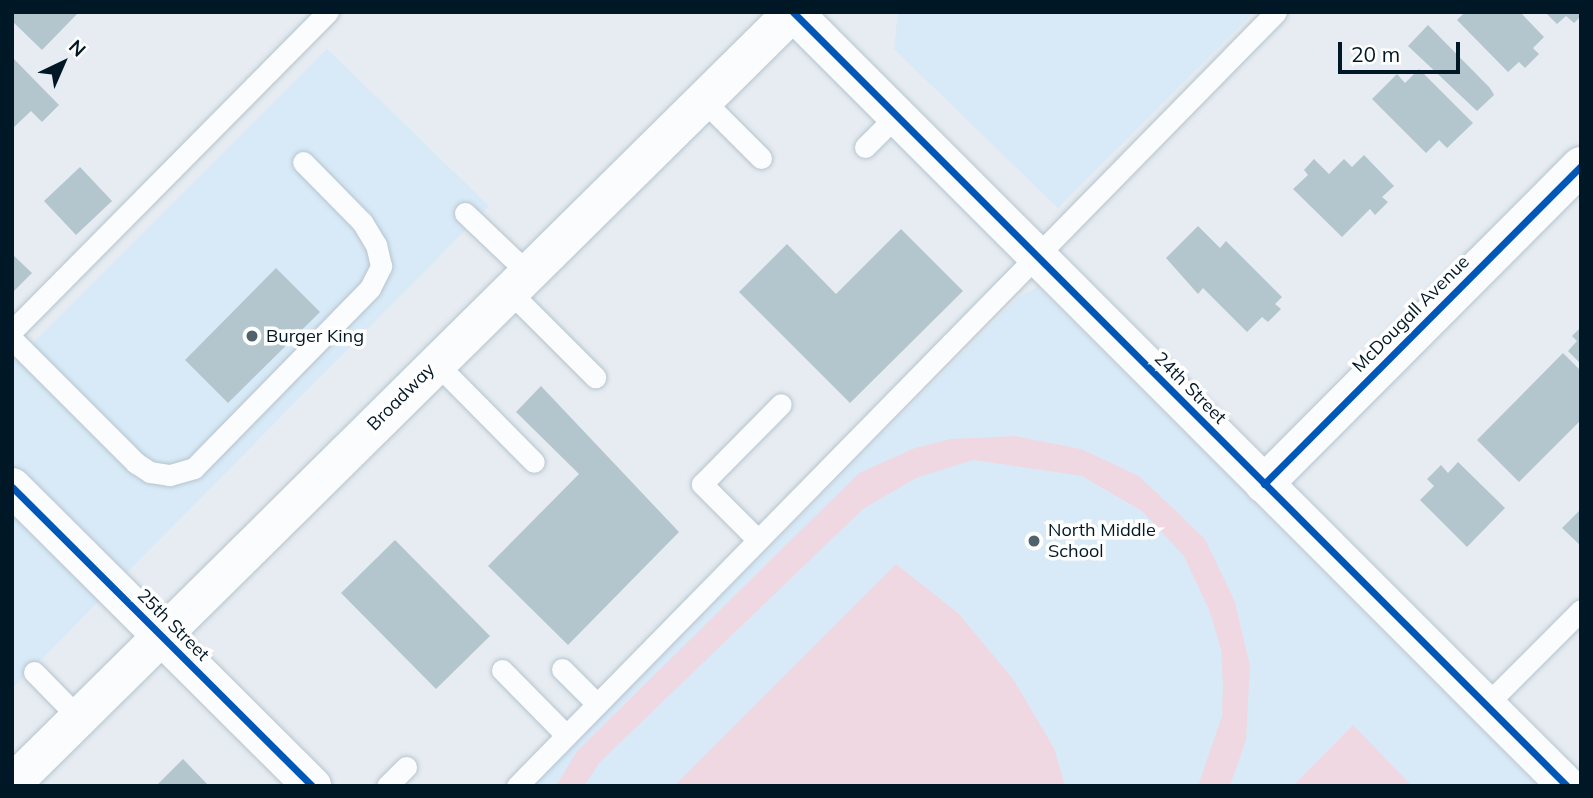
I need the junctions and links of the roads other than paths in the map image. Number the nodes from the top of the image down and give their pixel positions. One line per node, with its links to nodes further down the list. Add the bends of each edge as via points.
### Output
1 (328, 12): 13 (lane)
2 (793, 12): 4 (street, Broadway); 5 (street, 24th Street)
3 (1276, 12): 11 (lane)
4 (703, 100): 7 (lane); 12 (street, Broadway)
5 (896, 116): 6 (lane); 11 (street, 24th Street)
6 (865, 148)
7 (761, 158)
8 (303, 162): 14 (lane, via 362,222 376,245 381,266 370,288 194,468 170,475 150,472)
9 (1581, 166): 19 (street, McDougall Avenue)
10 (465, 213): 12 (lane)
11 (1034, 254): 19 (street, 24th Street); 21 (lane)
12 (518, 282): 15 (street, Broadway); 16 (lane)
13 (12, 331)
14 (12, 339)
15 (436, 363): 18 (lane); 23 (street, Broadway)
16 (595, 377)
17 (782, 404): 21 (lane, via 702,484)
18 (534, 462)
19 (1264, 484): 28 (street, 24th Street)
20 (12, 487): 23 (street, 25th Street)
21 (757, 539): 27 (lane)
22 (1581, 610): 28 (lane)
23 (160, 634): 29 (street, Broadway); 33 (street, 25th Street)
24 (562, 669): 27 (lane)
25 (502, 670): 30 (lane)
26 (34, 672): 29 (lane)
27 (597, 704): 30 (lane)
28 (1486, 705): 36 (street, 24th Street)
29 (78, 717): 32 (street, Broadway)
30 (566, 735): 35 (lane)
31 (405, 767): 34 (lane)
32 (12, 784)
33 (312, 786)
34 (387, 786)
35 (517, 786)
36 (1567, 786)

